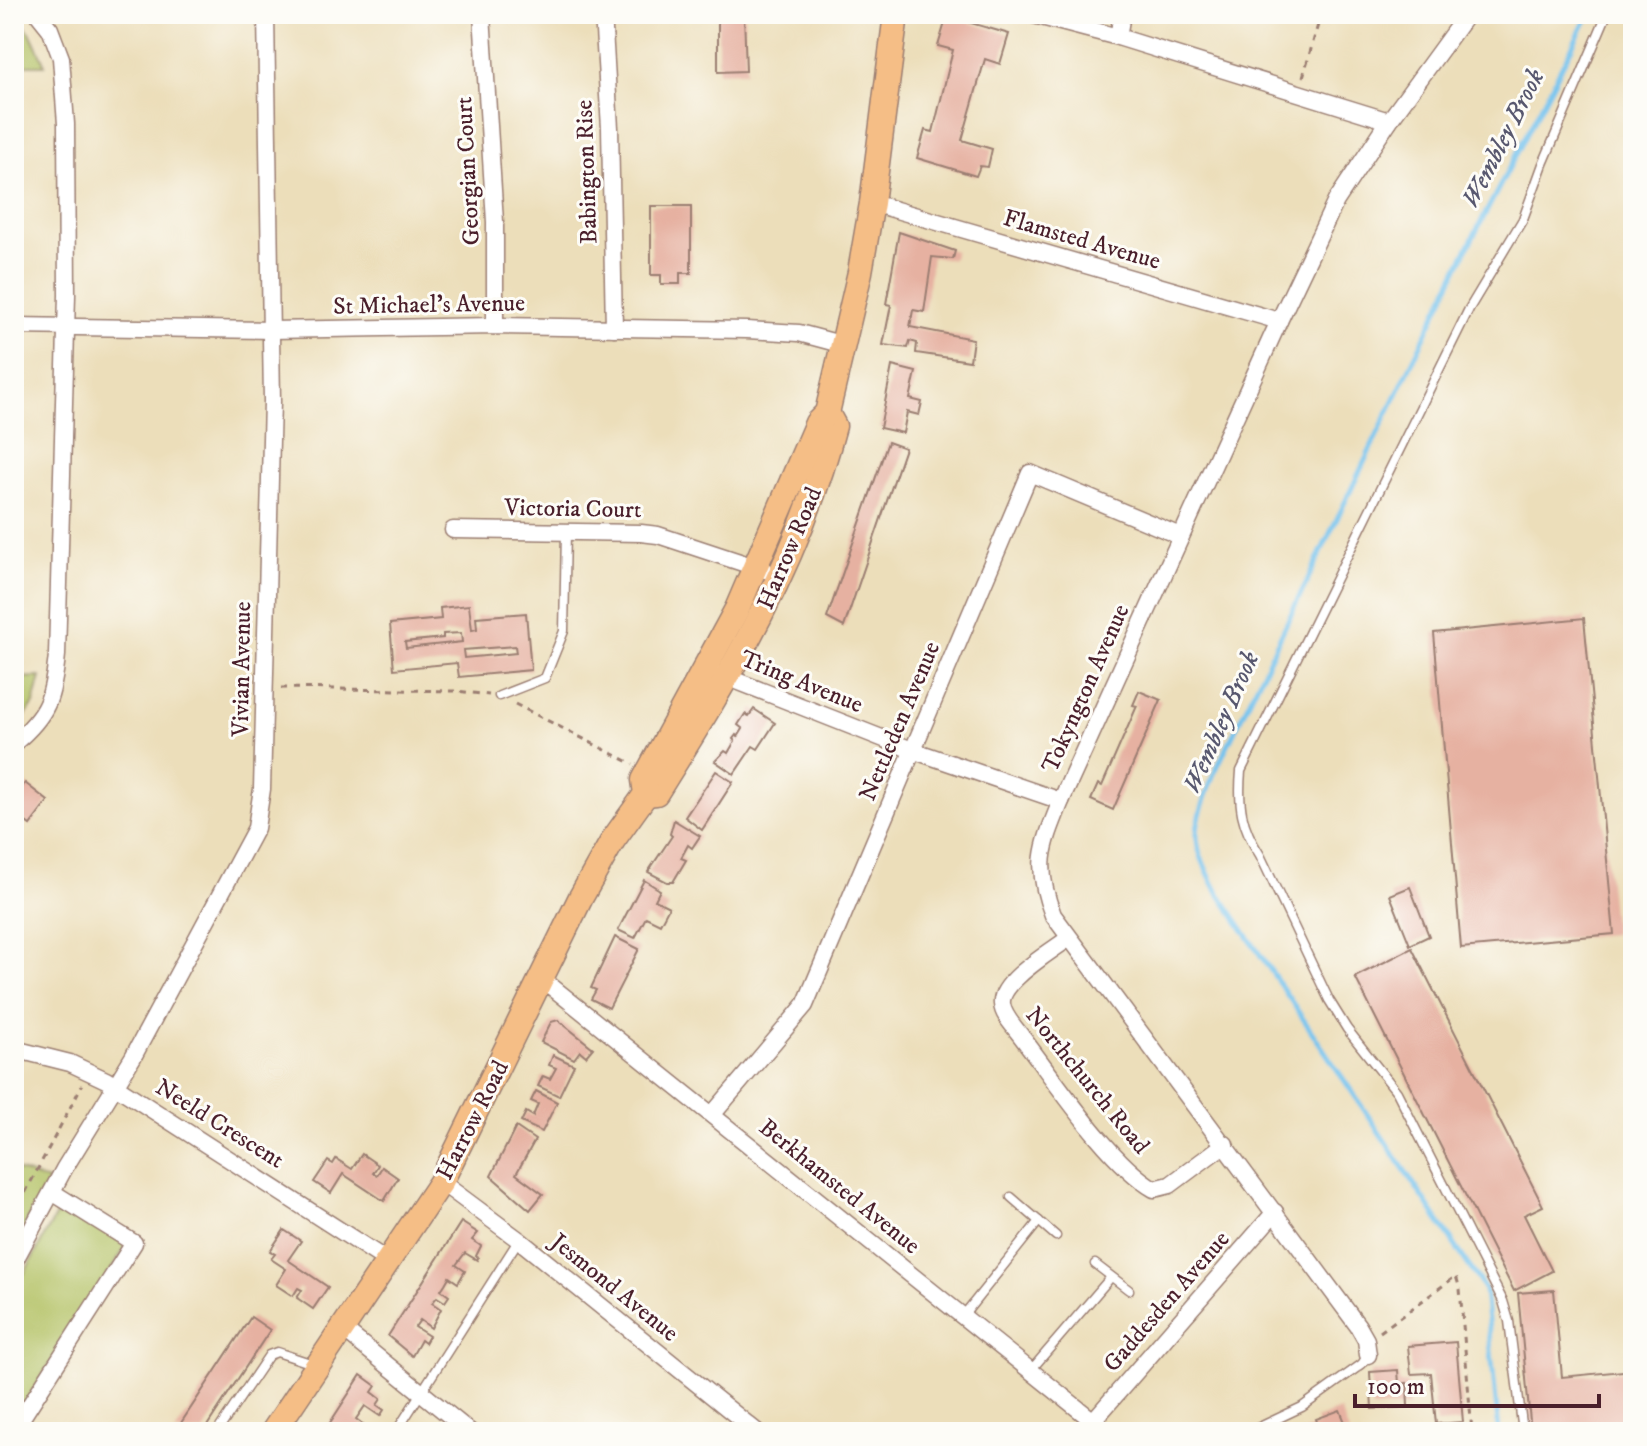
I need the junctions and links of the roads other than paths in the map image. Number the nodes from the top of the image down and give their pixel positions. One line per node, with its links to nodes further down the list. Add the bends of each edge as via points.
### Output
1 (38, 14): 16 (street, via 61,58 66,124)
2 (266, 14): 18 (street, Vivian Avenue)
3 (482, 14): 15 (street, Georgian Court, via 495,222)
4 (603, 14): 17 (street, Babington Rise)
5 (896, 14): 12 (main road, Harrow Road)
6 (1030, 14): 10 (street)
7 (1122, 14): 10 (street)
8 (1467, 14): 11 (street, Tokyngton Avenue)
9 (1607, 14): 63 (lane, via 1523,219 1469,309 1241,771 1240,785 1246,834 1329,1000 1397,1092 1503,1301)
10 (1118, 37): 11 (street)
11 (1389, 121): 13 (street, Tokyngton Avenue, via 1336,201)
12 (872, 203): 13 (street, Flamsted Avenue); 19 (main road, Harrow Road)
13 (1279, 321): 23 (street, Tokyngton Avenue)
14 (14, 326): 16 (street, St Michael's Avenue)
15 (495, 326): 17 (street, St Michael's Avenue); 18 (street, St Michael's Avenue)
16 (65, 327): 18 (street, St Michael's Avenue); 28 (street, via 54,683 45,711)
17 (614, 328): 19 (street, St Michael's Avenue, via 799,333)
18 (272, 330): 34 (street, Vivian Avenue, via 262,789 256,828)
19 (844, 345): 20 (main road, Harrow Road)
20 (827, 413): 24 (main road, Harrow Road, via 817,423); 25 (main road, Harrow Road, via 834,426 821,475)
21 (453, 530): 22 (street, Victoria Court)
22 (566, 531): 24 (street, Victoria Court, via 658,535); 27 (lane, via 564,631 545,678)
23 (1180, 536): 29 (street, Nettleden Avenue, via 1030,473); 30 (street, Tokyngton Avenue)
24 (757, 567): 25 (street, Victoria Court); 26 (main road, Harrow Road)
25 (781, 576): 26 (main road, Harrow Road)
26 (718, 673): 29 (street, Tring Avenue); 32 (main road, Harrow Road, via 656,793 647,783 613,840)
27 (499, 696)
28 (14, 743)
29 (912, 750): 30 (street, Tring Avenue); 35 (street, Nettleden Avenue, via 805,1005)
30 (1061, 801): 31 (street, Tokyngton Avenue, via 1046,838 1041,880 1053,915)
31 (1069, 938): 36 (street, Tokyngton Avenue); 36 (street, Northchurch Road, via 1006,988 1004,1013 1018,1032 1108,1148 1154,1189 1170,1185)
32 (542, 979): 35 (street, Berkhamsted Avenue); 37 (main road, Harrow Road)
33 (14, 1049): 34 (street, Neeld Crescent, via 90,1071)
34 (116, 1086): 38 (street, Vivian Avenue); 45 (street, Neeld Crescent)
35 (712, 1115): 49 (street, Berkhamsted Avenue)
36 (1225, 1144): 40 (street, Tokyngton Avenue)
37 (441, 1182): 43 (street, Jesmond Avenue); 45 (main road, Harrow Road)
38 (52, 1192): 44 (street, Vivian Avenue); 56 (street, via 134,1243)
39 (1011, 1197): 41 (lane)
40 (1275, 1212): 51 (street, Tokyngton Avenue); 55 (street, Gaddesden Avenue)
41 (1039, 1221): 42 (lane); 49 (lane)
42 (1056, 1236)
43 (519, 1240): 54 (lane); 61 (street, Jesmond Avenue)
44 (14, 1262)
45 (389, 1262): 50 (main road, Harrow Road)
46 (1095, 1264): 47 (lane)
47 (1111, 1277): 48 (lane); 53 (lane)
48 (1129, 1290)
49 (963, 1316): 53 (street, Berkhamsted Avenue)
50 (344, 1330): 52 (main road, Harrow Road); 54 (street)
51 (1367, 1347): 62 (lane, via 1362,1364 1302,1407)
52 (319, 1366): 57 (lane, via 277,1352 269,1355); 58 (main road, Harrow Road)
53 (1030, 1371): 55 (street, Berkhamsted Avenue)
54 (422, 1393): 59 (lane); 60 (street)
55 (1100, 1427)
56 (14, 1430)
57 (217, 1432)
58 (273, 1432)
59 (396, 1432)
60 (470, 1432)
61 (757, 1432)
62 (1249, 1432)
63 (1523, 1432)

